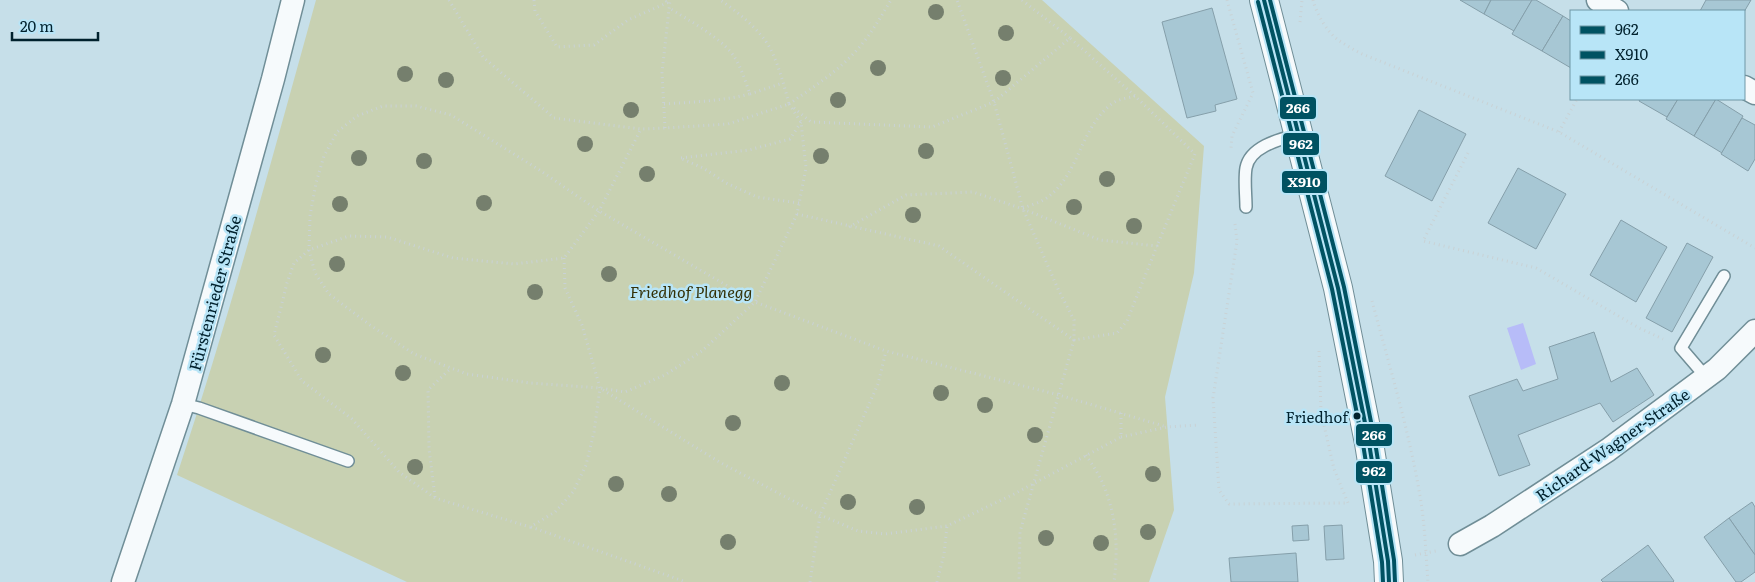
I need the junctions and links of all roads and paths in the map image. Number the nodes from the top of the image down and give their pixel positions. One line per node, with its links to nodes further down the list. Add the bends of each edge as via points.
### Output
1 (293, 0): 53 (street, Fürstenrieder Straße)
2 (449, 0): 26 (path, via 482,57 554,118)
3 (534, 0): 13 (path, via 535,12 557,47 594,45 628,20)
4 (664, 0): 13 (path)
5 (720, 0): 17 (path, via 753,27 769,47)
6 (891, 0): 23 (path, via 856,52)
7 (957, 0): 21 (path)
8 (1022, 0): 16 (path)
9 (1227, 0): 29 (path, via 1253,93 1232,136)
10 (1264, 0): 28 (main road)
11 (1313, 0): 27 (path, via 1336,39 1362,54)
12 (1598, 0): 15 (street)
13 (670, 1): 14 (path)
14 (669, 8): 18 (path, via 698,25 732,53); 22 (path, via 662,73)
15 (1614, 10)
16 (1070, 38): 19 (path); 21 (path)
17 (783, 83): 18 (path); 23 (path)
18 (750, 94): 22 (path)
19 (1135, 96): 33 (path, via 1114,102 1097,117 1070,173 1048,198); 38 (path, via 1195,154)
20 (1576, 100): 27 (path)
21 (994, 102): 23 (path, via 932,127 811,122); 33 (path)
22 (664, 104): 25 (path)
23 (788, 104): 24 (path); 25 (path, via 728,124)
24 (801, 122): 31 (path, via 806,168); 31 (path, via 790,139 749,150 680,158 757,197)
25 (665, 128): 26 (path)
26 (641, 129): 34 (path)
27 (1559, 132): 39 (path)
28 (1299, 134): 29 (lane, via 1271,142); 73 (main road, via 1342,307 1377,489)
29 (1256, 152): 32 (lane, via 1246,167)
30 (1468, 153): 47 (path, via 1422,241 1536,268 1639,328)
31 (799, 202): 35 (path)
32 (1246, 207)
33 (1023, 209): 36 (path, via 972,192 906,195); 38 (path, via 1100,240); 45 (path, via 1074,320)
34 (599, 211): 40 (path, via 451,116 416,106 383,106 357,116 337,132 324,156 310,216); 41 (path); 43 (path)
35 (797, 214): 36 (path); 43 (path)
36 (849, 227): 45 (path, via 939,246)
37 (1237, 241): 46 (path, via 1214,398 1219,490 1229,504 1348,503 1334,469 1321,412)
38 (1157, 246): 45 (path, via 1122,327 1116,333)
39 (1755, 248)
40 (309, 250): 41 (path, via 349,236 367,236 387,237 453,258 514,264); 49 (path, via 315,273 329,294 414,354); 61 (path, via 294,263 274,335 302,381 352,419 399,472)
41 (564, 258): 51 (path, via 565,288 582,325)
42 (1724, 276): 47 (lane)
43 (755, 302): 48 (path); 51 (path, via 702,351 665,376 625,392)
44 (1755, 332): 50 (street, Richard-Wagner-Straße)
45 (1074, 340): 52 (path)
46 (1319, 348)
47 (1681, 348): 50 (lane)
48 (886, 351): 52 (path); 63 (path, via 878,384)
49 (451, 368): 51 (path, via 467,374 530,383); 61 (path, via 428,390 429,449)
50 (1706, 377): 66 (street, Richard-Wagner-Straße, via 1608,450)
51 (600, 388): 63 (path, via 721,463); 65 (path, via 586,465 573,492 556,512)
52 (1059, 395): 54 (path); 60 (path)
53 (183, 404): 59 (lane); 67 (street, Fürstenrieder Straße)
54 (1121, 412): 56 (path); 57 (path)
55 (1198, 425): 56 (path)
56 (1167, 427): 57 (path)
57 (1121, 437): 58 (path)
58 (1086, 455): 60 (path); 72 (path, via 1105,487 1112,511 1117,545)
59 (348, 461)
60 (1032, 483): 64 (path); 71 (path, via 1020,532)
61 (435, 498): 65 (path)
62 (1421, 503): 74 (path)
63 (820, 515): 64 (path, via 858,531 885,534); 69 (path)
64 (947, 526): 70 (path)
65 (530, 527): 68 (path)
66 (1460, 544)
67 (123, 582)
68 (686, 582)
69 (810, 582)
70 (937, 582)
71 (1019, 582)
72 (1114, 582)
73 (1389, 582)
74 (1428, 582)

